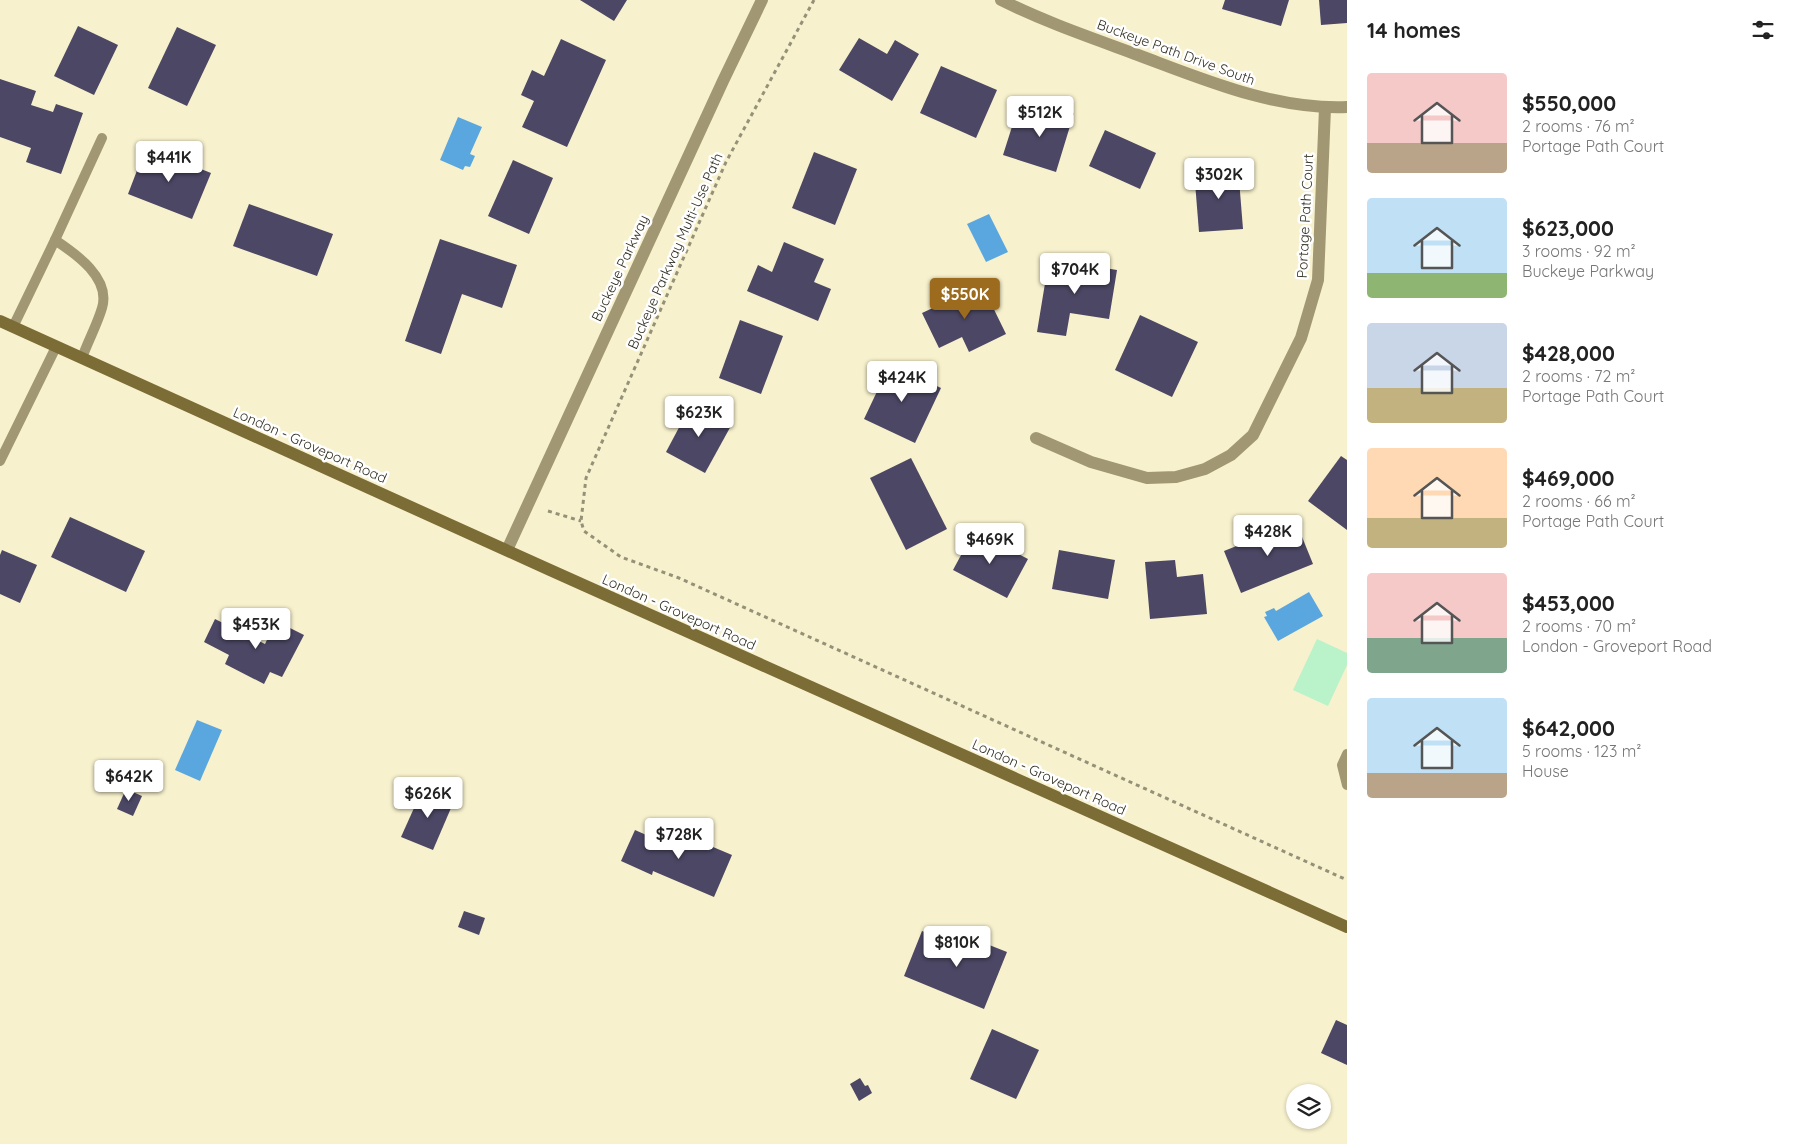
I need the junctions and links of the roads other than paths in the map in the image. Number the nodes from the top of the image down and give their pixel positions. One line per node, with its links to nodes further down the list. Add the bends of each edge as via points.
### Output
1 (762, 0): 13 (street, Buckeye Parkway)
2 (1001, 0): 3 (street, Buckeye Path Drive South, via 1034,16 1195,76 1256,96)
3 (1325, 108): 4 (street, Buckeye Path Drive South); 11 (street, Portage Path Court, via 1318,280 1301,338 1253,435 1231,455 1205,469 1176,477 1147,478 1091,462)
4 (1347, 108)
5 (102, 138): 6 (lane)
6 (55, 240): 8 (lane); 10 (lane, via 81,258 96,276 104,297)
7 (0, 321): 8 (main road, London - Groveport Road)
8 (12, 327): 9 (main road, London - Groveport Road)
9 (56, 347): 10 (main road, London - Groveport Road); 12 (lane)
10 (82, 358): 13 (main road, London - Groveport Road)
11 (1036, 438)
12 (0, 461)
13 (507, 550): 16 (main road, London - Groveport Road)
14 (1347, 754): 15 (lane, via 1342,766)
15 (1347, 785)
16 (1347, 927)

